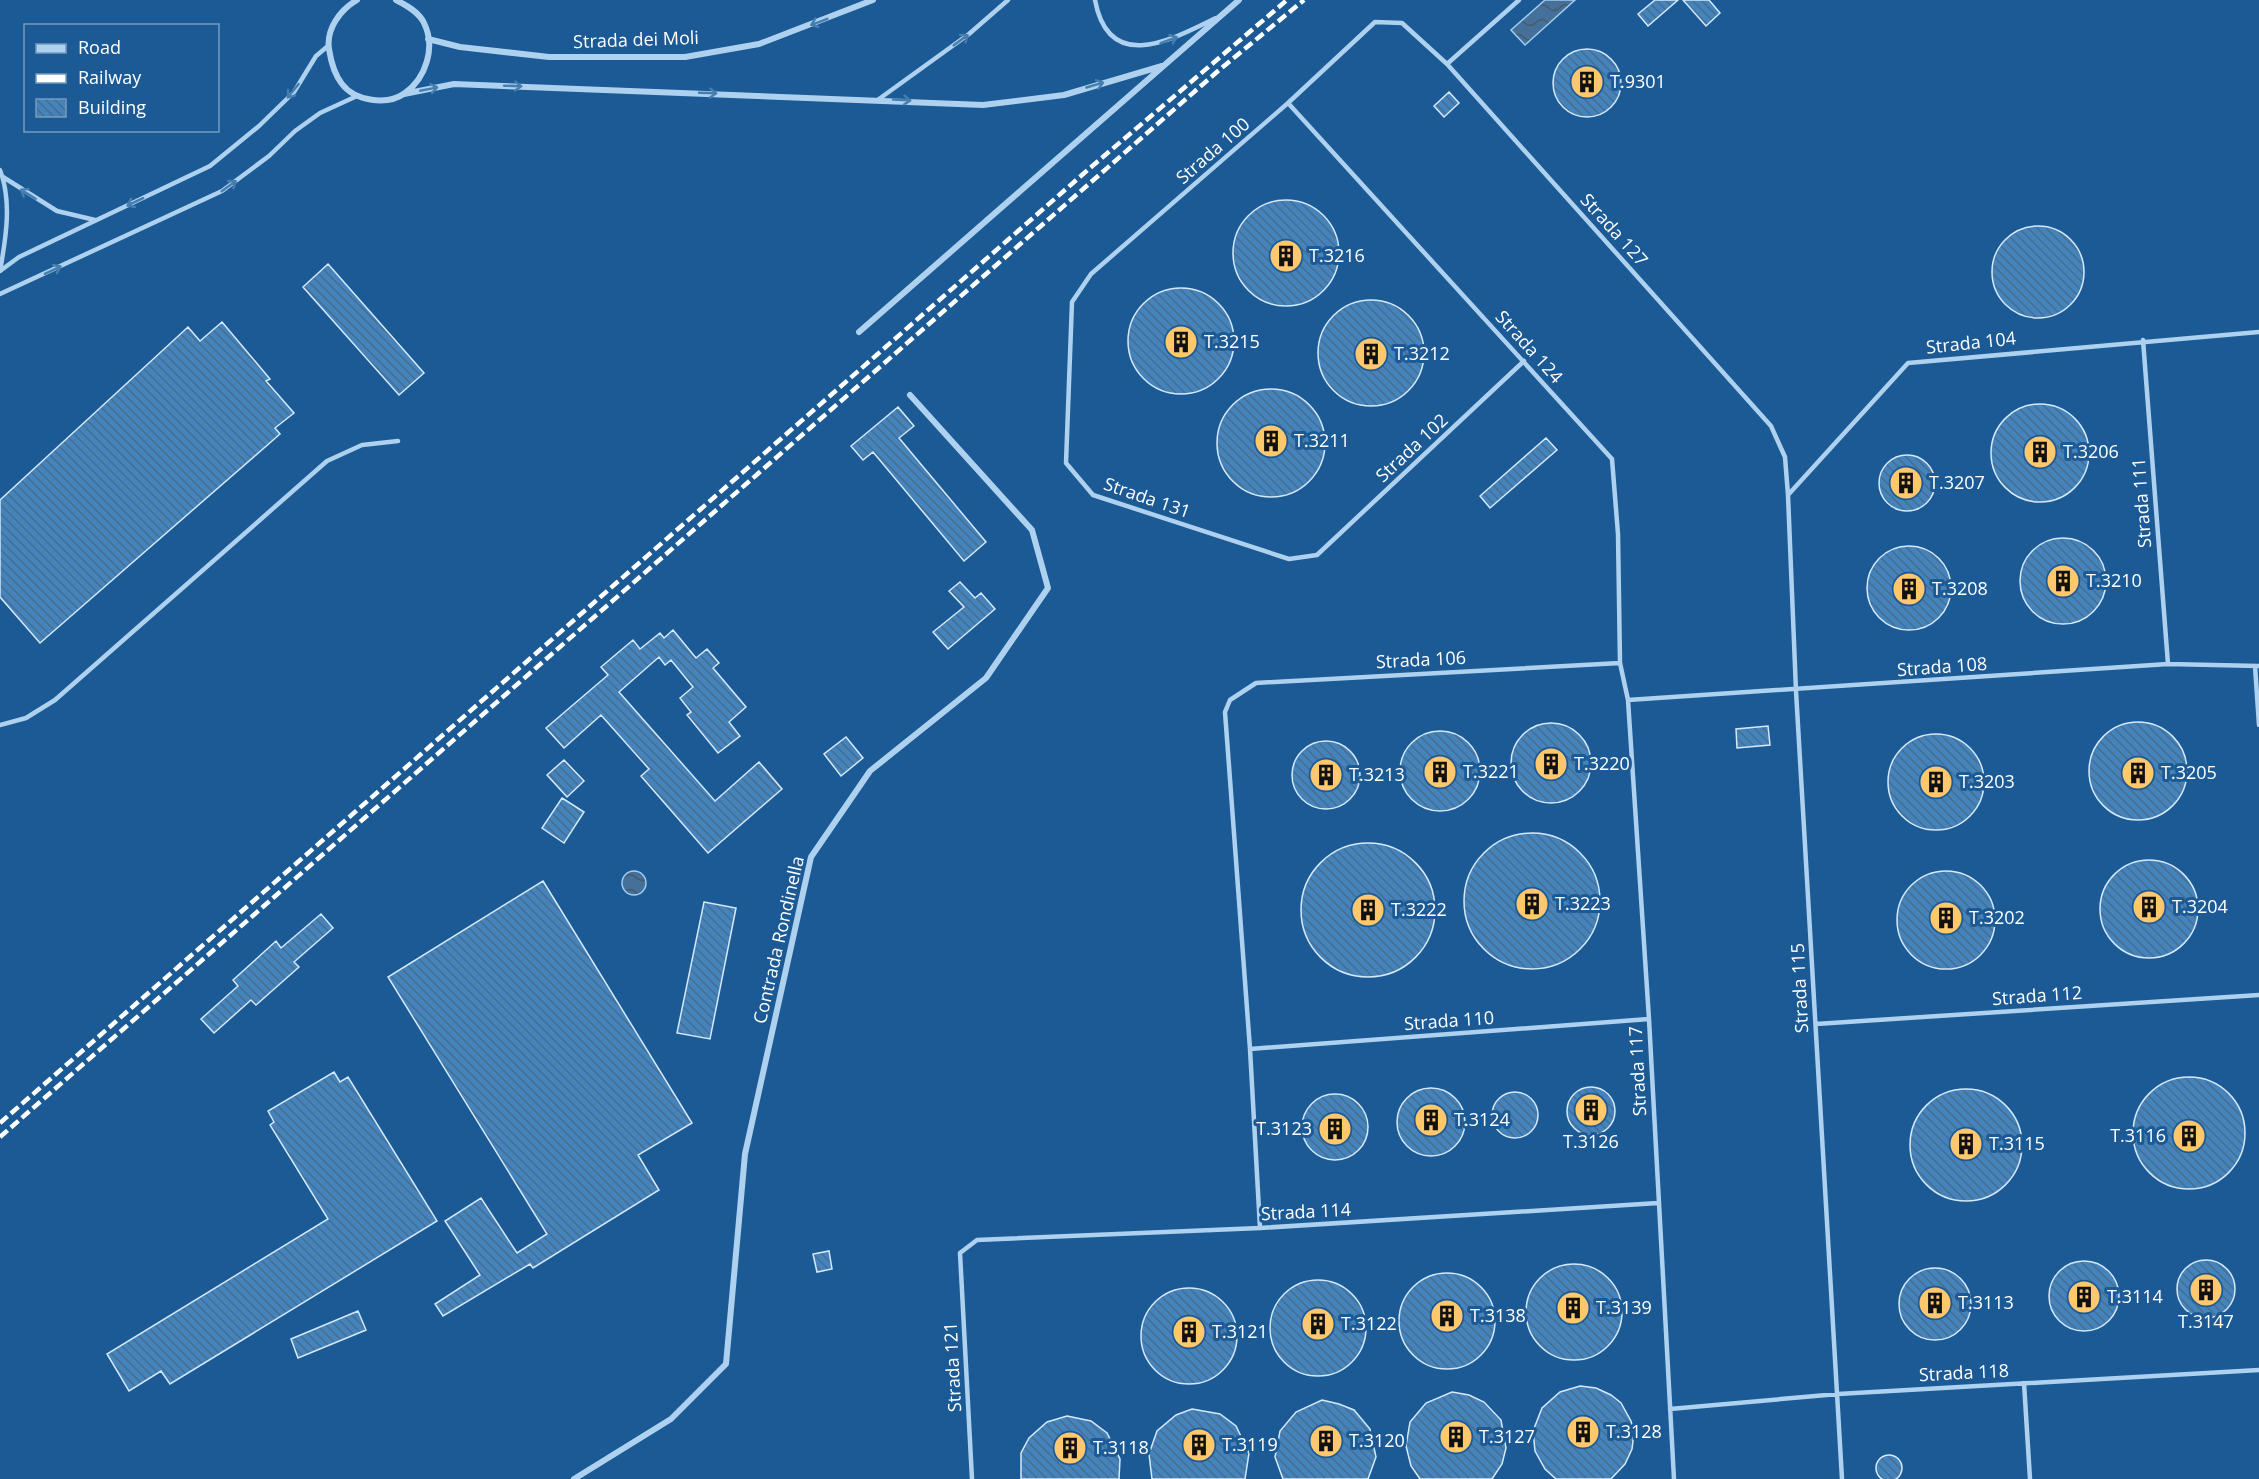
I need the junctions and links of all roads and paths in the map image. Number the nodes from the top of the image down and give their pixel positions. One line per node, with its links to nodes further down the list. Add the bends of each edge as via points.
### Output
1 (357, 0): 8 (street)
2 (396, 0): 11 (street, via 424,21)
3 (873, 0): 11 (street, Strada dei Moli, one-way to 11, via 759,44 685,57 549,57)
4 (1008, 0): 17 (lane, one-way to 4, via 969,34)
5 (1095, 0): 9 (lane, one-way to 9, via 1098,17 1116,40 1139,46 1165,43)
6 (1239, 0): 9 (street)
7 (1519, 0): 13 (lane)
8 (348, 2): 12 (street, via 332,26)
9 (1218, 17): 14 (street)
10 (1375, 22): 13 (lane, Strada 127, via 1402,22); 18 (lane, Strada 100)
11 (429, 39): 15 (street, via 422,75)
12 (328, 46): 16 (street, via 334,72 343,86); 21 (lane, one-way to 21, via 316,56 294,92 210,166)
13 (1447, 64): 31 (lane, Strada 127, via 1771,426 1785,457)
14 (1162, 66): 17 (street, one-way to 14, via 983,105 1064,95); 25 (street)
15 (404, 94): 16 (street, via 383,101); 17 (street, one-way to 17, via 454,84)
16 (357, 96): 23 (lane, one-way to 16, via 222,191 320,113)
17 (879, 99)
18 (1288, 103): 24 (lane, Strada 100, via 1091,274); 28 (lane, Strada 124)
19 (0, 170): 20 (lane)
20 (3, 177): 21 (lane, one-way to 20, via 57,211); 22 (lane, via 7,206)
21 (95, 220): 22 (lane, via 19,256)
22 (0, 272)
23 (0, 294)
24 (1072, 302): 32 (lane, Strada 131, via 1066,462 1093,495 1288,559)
25 (859, 332)
26 (2259, 332): 27 (lane, Strada 104)
27 (2143, 340): 31 (lane, Strada 104, via 1908,363); 34 (lane, Strada 111)
28 (1524, 361): 32 (lane, Strada 102); 33 (lane, Strada 124, via 1612,459 1618,534)
29 (910, 395): 51 (street, Contrada Rondinella, via 1032,530 1048,588 986,678 870,771 811,857 745,1154 726,1364 672,1419)
30 (398, 441): 38 (lane, via 362,445 327,461 55,700 26,718)
31 (1788, 495): 36 (lane, Strada 115)
32 (1317, 555)
33 (1620, 663): 37 (lane, Strada 117); 43 (lane, Strada 106, via 1256,683 1230,700 1225,712)
34 (2168, 664): 35 (lane, Strada 108); 36 (lane, Strada 108)
35 (2257, 666): 39 (lane)
36 (1796, 691): 37 (lane, Strada 108); 42 (lane, Strada 115)
37 (1628, 700): 41 (lane, Strada 117)
38 (0, 725)
39 (2259, 725)
40 (2259, 995): 42 (lane, Strada 112)
41 (1649, 1019): 43 (lane, Strada 110); 44 (lane, Strada 117)
42 (1816, 1024): 49 (lane, Strada 115)
43 (1250, 1049): 45 (lane)
44 (1658, 1203): 45 (lane, Strada 114); 50 (lane, Strada 117)
45 (1260, 1228): 46 (lane, Strada 114, via 977,1240)
46 (960, 1253): 52 (lane, Strada 121)
47 (2259, 1370): 48 (lane, Strada 118)
48 (2025, 1383): 49 (lane, Strada 118); 55 (lane)
49 (1838, 1394): 50 (lane, Strada 118); 54 (lane, Strada 115)
50 (1670, 1409): 53 (lane, Strada 117)
51 (574, 1479)
52 (972, 1479)
53 (1674, 1479)
54 (1842, 1479)
55 (2030, 1479)

